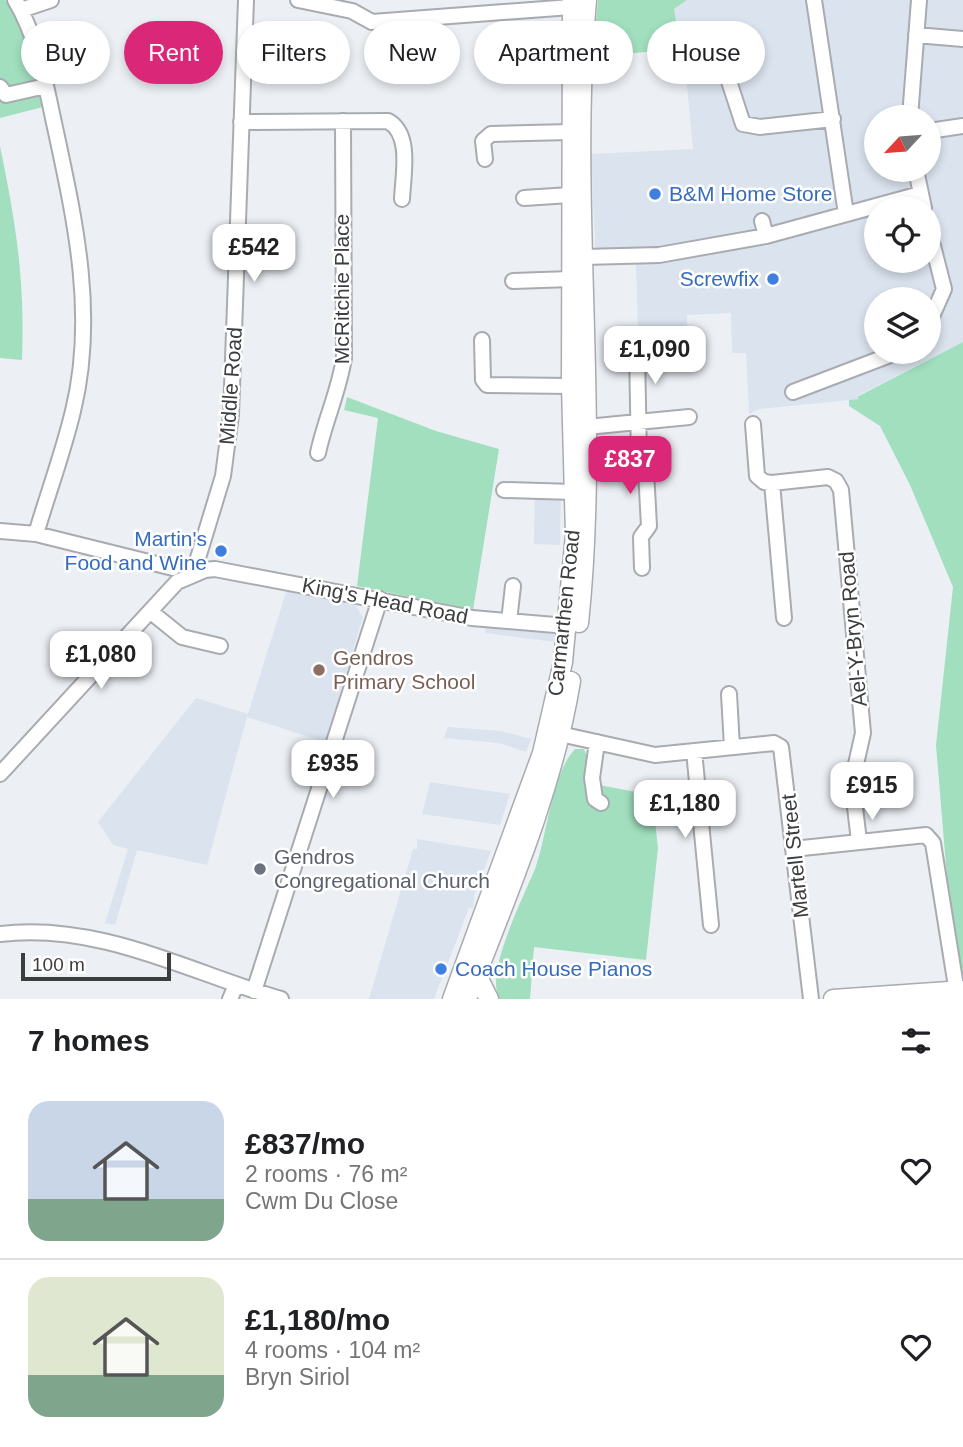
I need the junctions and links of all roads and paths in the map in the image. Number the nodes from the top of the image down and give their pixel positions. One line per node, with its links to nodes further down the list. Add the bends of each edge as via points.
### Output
1 (51, 0): 7 (street)
2 (246, 0): 17 (street, Middle Road)
3 (298, 0): 8 (street)
4 (814, 0): 15 (street)
5 (919, 0): 9 (street)
6 (577, 2): 8 (street, via 372,22); 20 (main road, Carmarthen Road); 27 (main road, Carmarthen Road, via 583,80)
7 (18, 5): 12 (street, via 35,42)
8 (352, 5)
9 (916, 35): 10 (street); 14 (street)
10 (963, 39)
11 (730, 84): 15 (street, via 743,124 760,127)
12 (46, 86): 13 (street, via 6,94); 46 (street, via 78,231 84,276 83,332 74,410)
13 (0, 87)
14 (911, 105)
15 (833, 120): 26 (street)
16 (343, 121): 17 (street); 24 (street, via 388,121 398,126 403,137); 41 (street, McRitchie Place, via 344,358)
17 (241, 122): 47 (street, Middle Road, via 230,426)
18 (963, 126): 19 (street)
19 (942, 129)
20 (570, 131): 21 (street, via 491,134 483,141); 22 (main road, Carmarthen Road)
21 (485, 159)
22 (570, 195): 23 (street); 29 (main road, Carmarthen Road)
23 (524, 198)
24 (402, 199)
25 (864, 211): 26 (street)
26 (846, 214): 27 (street, via 659,255)
27 (584, 257): 40 (main road, Carmarthen Road)
28 (940, 273): 31 (street)
29 (571, 279): 30 (street); 35 (main road, Carmarthen Road)
30 (513, 281)
31 (941, 296)
32 (482, 340): 35 (street, via 487,385)
33 (637, 351): 38 (street)
34 (866, 364): 36 (street)
35 (571, 386): 44 (main road, Carmarthen Road)
36 (793, 392)
37 (689, 417): 38 (street)
38 (638, 422): 40 (street); 48 (street, via 649,526 640,537)
39 (753, 424): 42 (street, via 757,475)
40 (587, 427): 58 (main road, Carmarthen Road, via 584,579)
41 (318, 453)
42 (772, 483): 53 (street); 64 (street, Ael-Y-Bryn Road, via 828,477 841,490 863,733 852,782)
43 (504, 491): 44 (street)
44 (574, 492): 55 (main road, Carmarthen Road)
45 (1, 532): 46 (street)
46 (36, 534): 49 (street)
47 (201, 564): 49 (street); 51 (street, King's Head Road)
48 (642, 568)
49 (175, 575): 52 (street)
50 (513, 586): 54 (street)
51 (380, 599): 54 (street, King's Head Road); 70 (street)
52 (150, 612): 56 (street, via 182,637); 62 (street)
53 (784, 618)
54 (509, 621): 55 (street, King's Head Road)
55 (567, 626): 74 (main road, Carmarthen Road, via 561,677 542,753)
56 (220, 646)
57 (729, 694): 60 (street)
58 (560, 734): 59 (street, Martell Street); 68 (main road, Carmarthen Road, via 522,856)
59 (597, 742): 61 (street, Martell Street, via 655,755); 63 (street, via 592,787)
60 (732, 747): 61 (street, Martell Street); 65 (street, Martell Street, via 774,743 783,751)
61 (694, 751): 66 (street)
62 (0, 774)
63 (601, 803)
64 (859, 841): 65 (street); 71 (street, via 926,835 933,843)
65 (793, 849): 77 (street, Martell Street)
66 (711, 925)
67 (0, 934): 69 (street, via 65,932 150,953)
68 (480, 962): 75 (main road, Carmarthen Road); 76 (main road, via 480,981)
69 (236, 985): 70 (street); 72 (street)
70 (254, 991): 73 (street)
71 (959, 992): 78 (main road)
72 (230, 999)
73 (281, 999)
74 (452, 999)
75 (467, 999)
76 (489, 999)
77 (811, 999)
78 (833, 999)

